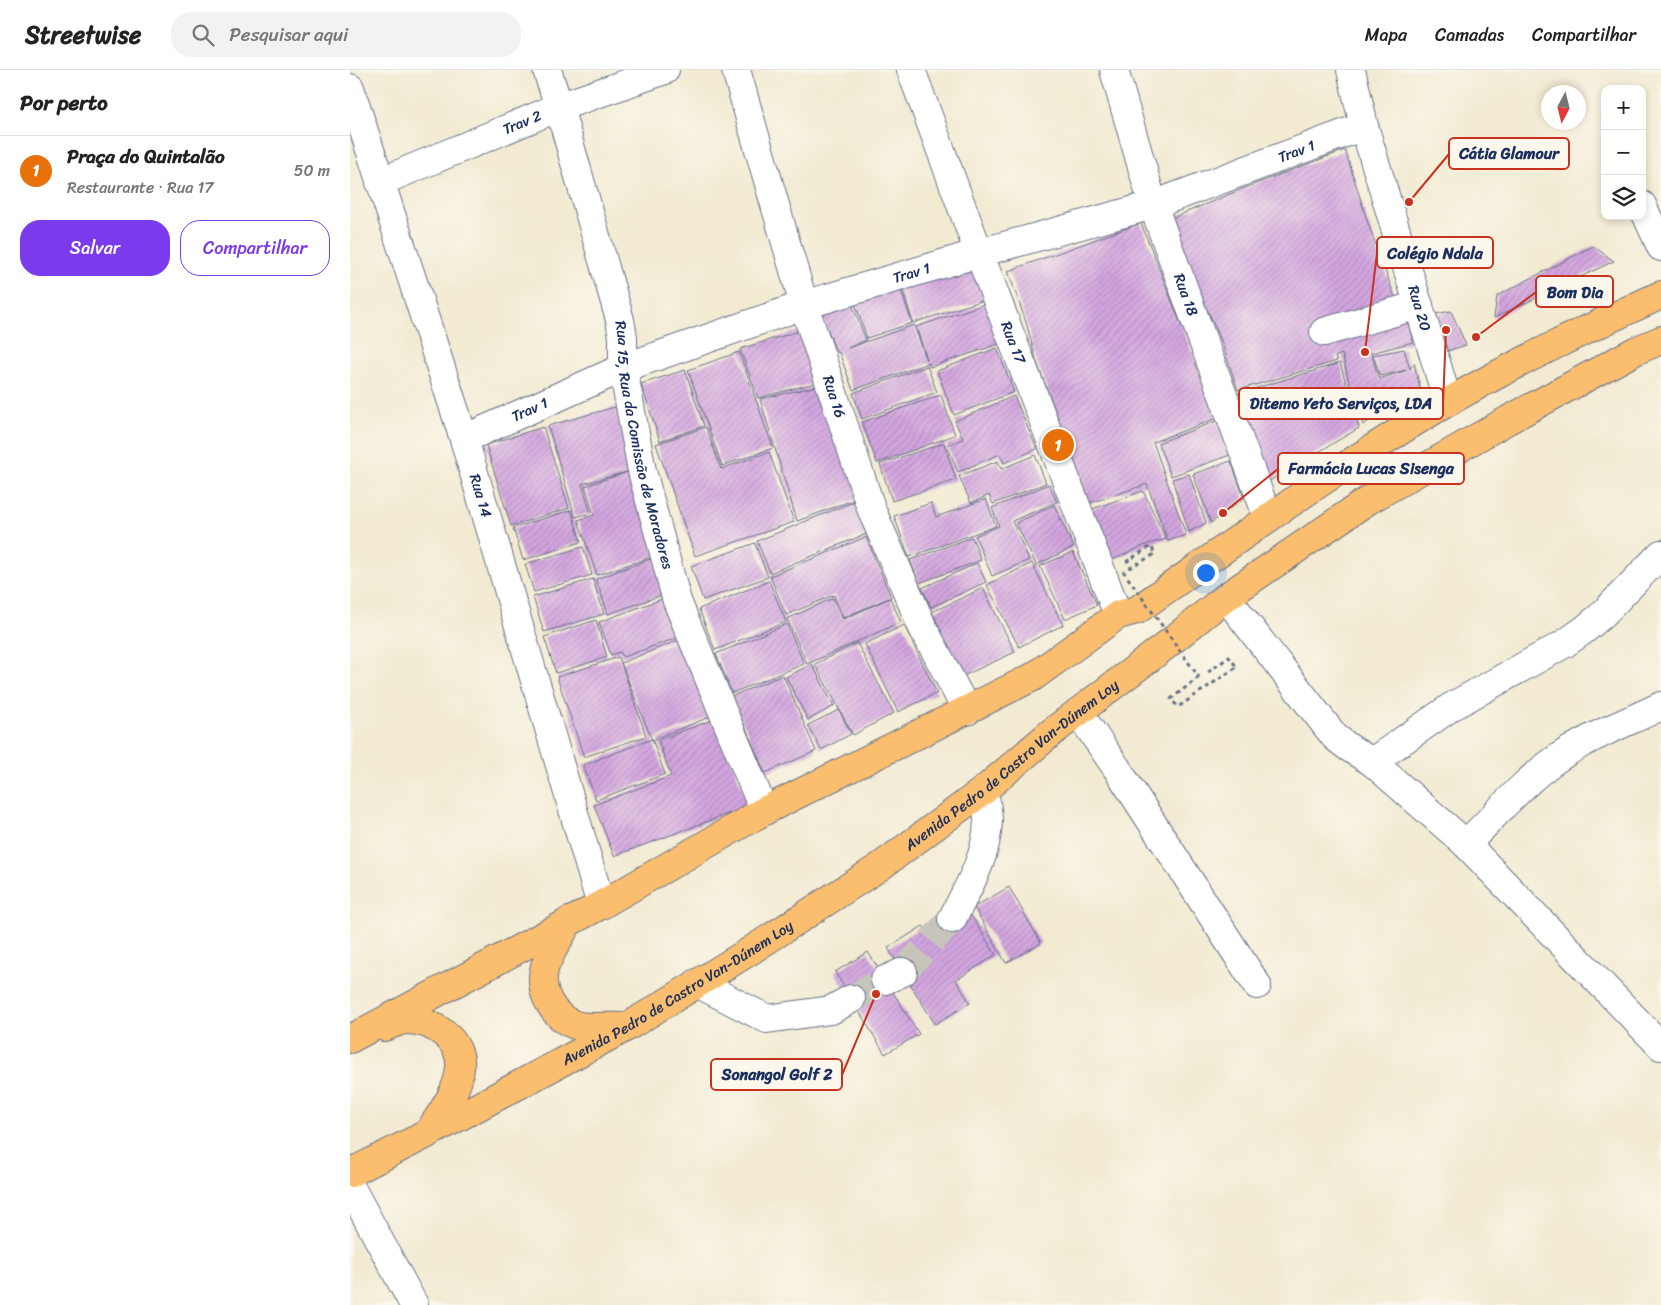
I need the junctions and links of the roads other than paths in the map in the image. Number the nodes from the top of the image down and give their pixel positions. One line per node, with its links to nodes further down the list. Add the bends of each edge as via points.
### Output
1 (547, 70): 8 (street, Rua 15, Rua da Comissão de Moradores)
2 (665, 70): 8 (street, Trav 2)
3 (736, 70): 16 (street, Rua 16)
4 (911, 70): 14 (street, Rua 17)
5 (1114, 70): 11 (street, Rua 18)
6 (1351, 70): 9 (street, Rua 20)
7 (350, 88): 10 (street, Rua 14)
8 (560, 107): 10 (street, Trav 2); 20 (street, Rua 15, Rua da Comissão de Moradores, via 620,320)
9 (1364, 126): 11 (street, Trav 1); 17 (street, Rua 20)
10 (380, 182): 22 (street, Rua 14)
11 (1153, 205): 14 (street, Trav 1); 23 (street, Rua 18)
12 (1646, 214): 13 (street)
13 (1661, 247)
14 (979, 253): 16 (street, Trav 1); 26 (street, Rua 17)
15 (1661, 295): 21 (highway)
16 (804, 305): 20 (street, Trav 1); 28 (street, Rua 16, via 872,511 922,626)
17 (1419, 305): 18 (street); 21 (street, Rua 20)
18 (1324, 332)
19 (1661, 340): 25 (highway, Avenida Pedro de Castro Van-Dúnem Loy, via 1508,420 1367,501)
20 (623, 368): 22 (street, Trav 1); 32 (street, Rua 15, Rua da Comissão de Moradores, via 642,471 677,601)
21 (1448, 402): 23 (highway)
22 (464, 439): 34 (street, Rua 14)
23 (1268, 518): 26 (highway, via 1137,610)
24 (1661, 554): 30 (street, via 1584,630 1451,707)
25 (1226, 597): 29 (highway, Avenida Pedro de Castro Van-Dúnem Loy); 30 (street, via 1330,731 1348,748)
26 (1118, 615): 28 (highway, via 1033,677)
27 (1661, 706): 33 (street, via 1556,759)
28 (967, 711): 32 (highway)
29 (1078, 712): 31 (highway, Avenida Pedro de Castro Van-Dúnem Loy); 38 (street)
30 (1372, 762): 33 (street)
31 (984, 790): 35 (street, via 988,819 986,844 973,879); 37 (highway, Avenida Pedro de Castro Van-Dúnem Loy, via 881,866)
32 (764, 811): 34 (highway)
33 (1466, 844): 42 (street)
34 (600, 905): 36 (highway)
35 (952, 919)
36 (569, 921): 40 (highway, via 545,967 546,1000 558,1016 578,1026); 41 (highway)
37 (697, 983): 39 (street, via 767,1019 831,1010); 40 (highway, Avenida Pedro de Castro Van-Dúnem Loy)
38 (1257, 986)
39 (851, 999)
40 (627, 1027): 43 (highway, Avenida Pedro de Castro Van-Dúnem Loy)
41 (355, 1037): 43 (highway, via 406,1020 429,1024 447,1034 457,1048 461,1067 449,1100)
42 (1661, 1046)
43 (427, 1134): 44 (highway, Avenida Pedro de Castro Van-Dúnem Loy)
44 (350, 1173)
45 (350, 1186): 46 (street)
46 (414, 1305)

